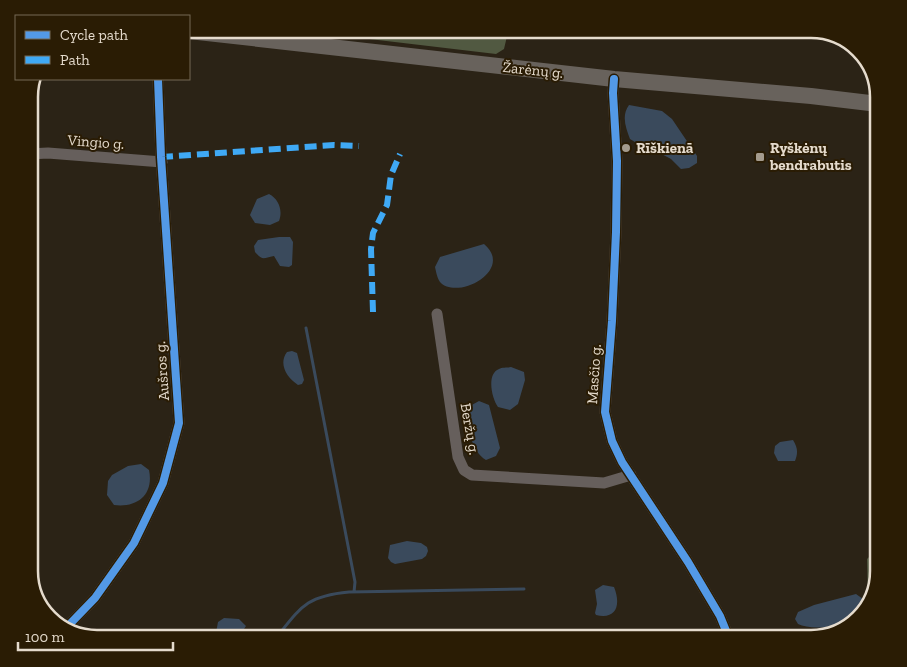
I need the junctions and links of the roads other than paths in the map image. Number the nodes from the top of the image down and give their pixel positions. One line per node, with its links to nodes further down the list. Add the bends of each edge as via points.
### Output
1 (243, 38): 2 (main road, Žarėnų g.)
2 (614, 79): 4 (main road, Žarėnų g.); 8 (street, Masčio g., via 616,232 605,412 612,441)
3 (158, 80): 6 (street, Aušros g.)
4 (870, 103)
5 (38, 154): 6 (street, Vingio g.)
6 (162, 162): 9 (street, Aušros g., via 179,423 163,482 134,543 95,598)
7 (437, 314): 8 (street, Beržų g., via 458,457 464,470 472,475 604,483)
8 (631, 475): 10 (street, Masčio g., via 688,562)
9 (71, 623)
10 (726, 630)

